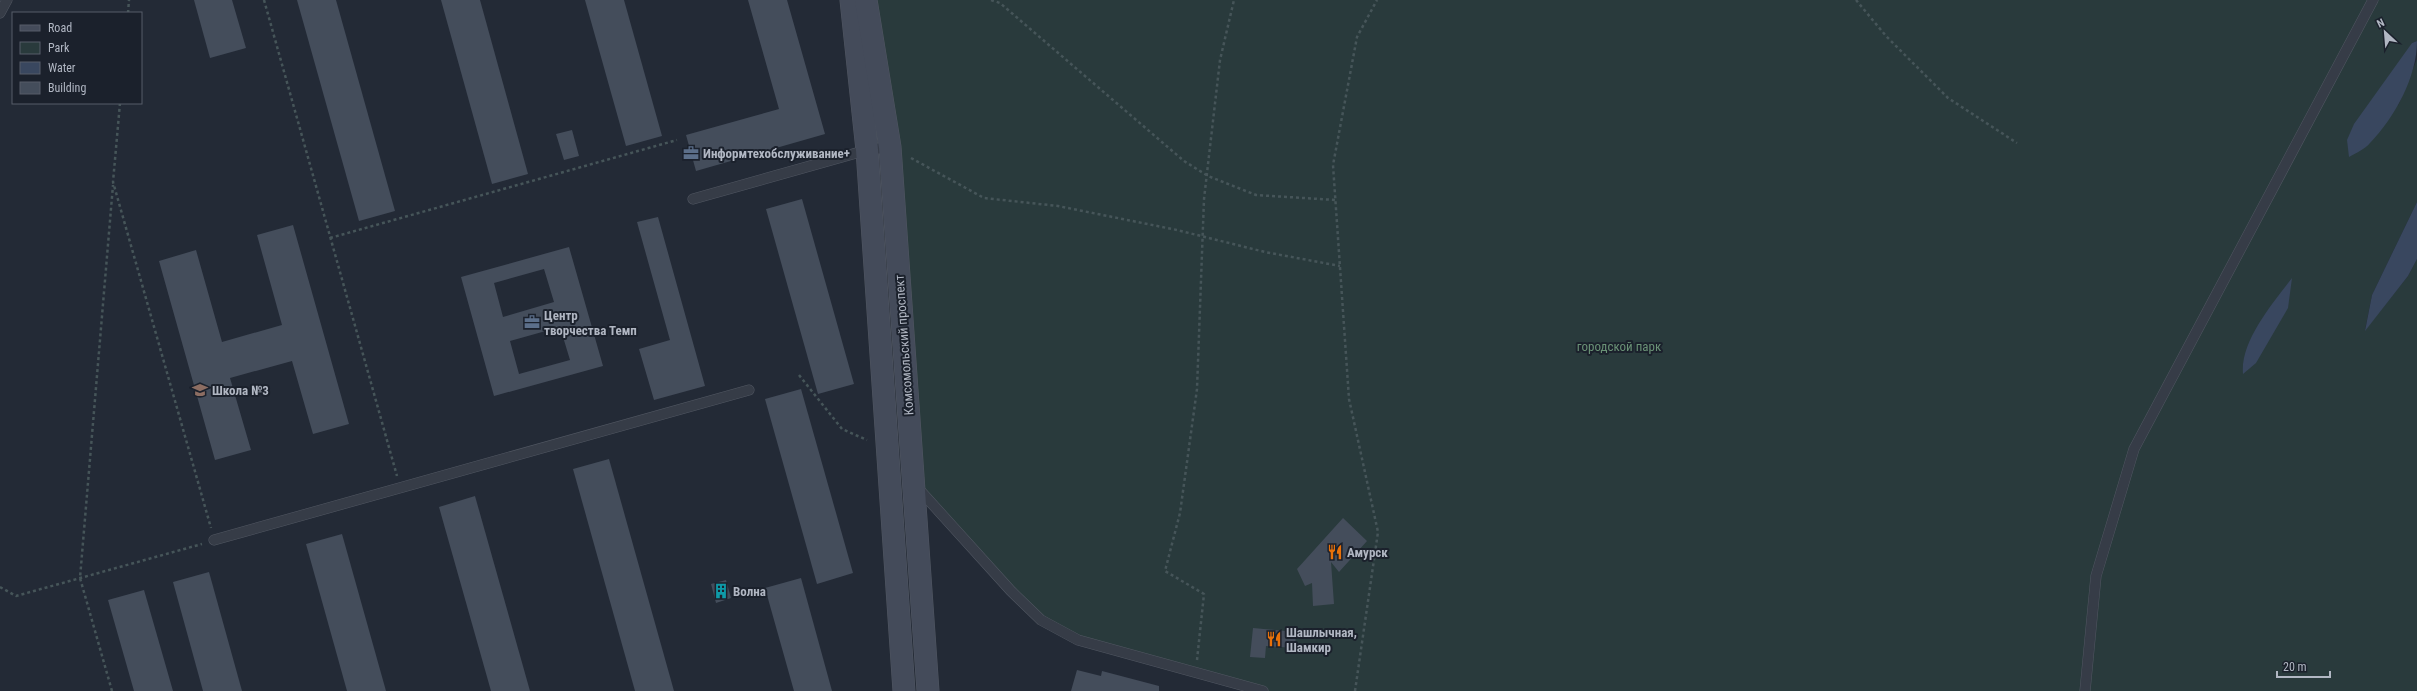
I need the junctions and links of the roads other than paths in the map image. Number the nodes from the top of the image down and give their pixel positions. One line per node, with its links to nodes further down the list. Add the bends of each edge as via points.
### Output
1 (7, 0): 5 (lane)
2 (851, 0): 7 (street, Комсомольский проспект)
3 (866, 0): 6 (street, Комсомольский проспект)
4 (2373, 0): 15 (lane, via 2134,449 2096,576)
5 (0, 13)
6 (890, 147): 7 (lane); 10 (street, Комсомольский проспект)
7 (867, 150): 8 (lane); 12 (street, Комсомольский проспект)
8 (693, 199)
9 (749, 390): 11 (lane)
10 (914, 483): 13 (street, Комсомольский проспект); 14 (lane, via 1011,591 1041,620 1078,640)
11 (214, 540)
12 (904, 691)
13 (928, 691)
14 (1263, 691)
15 (2085, 691)

